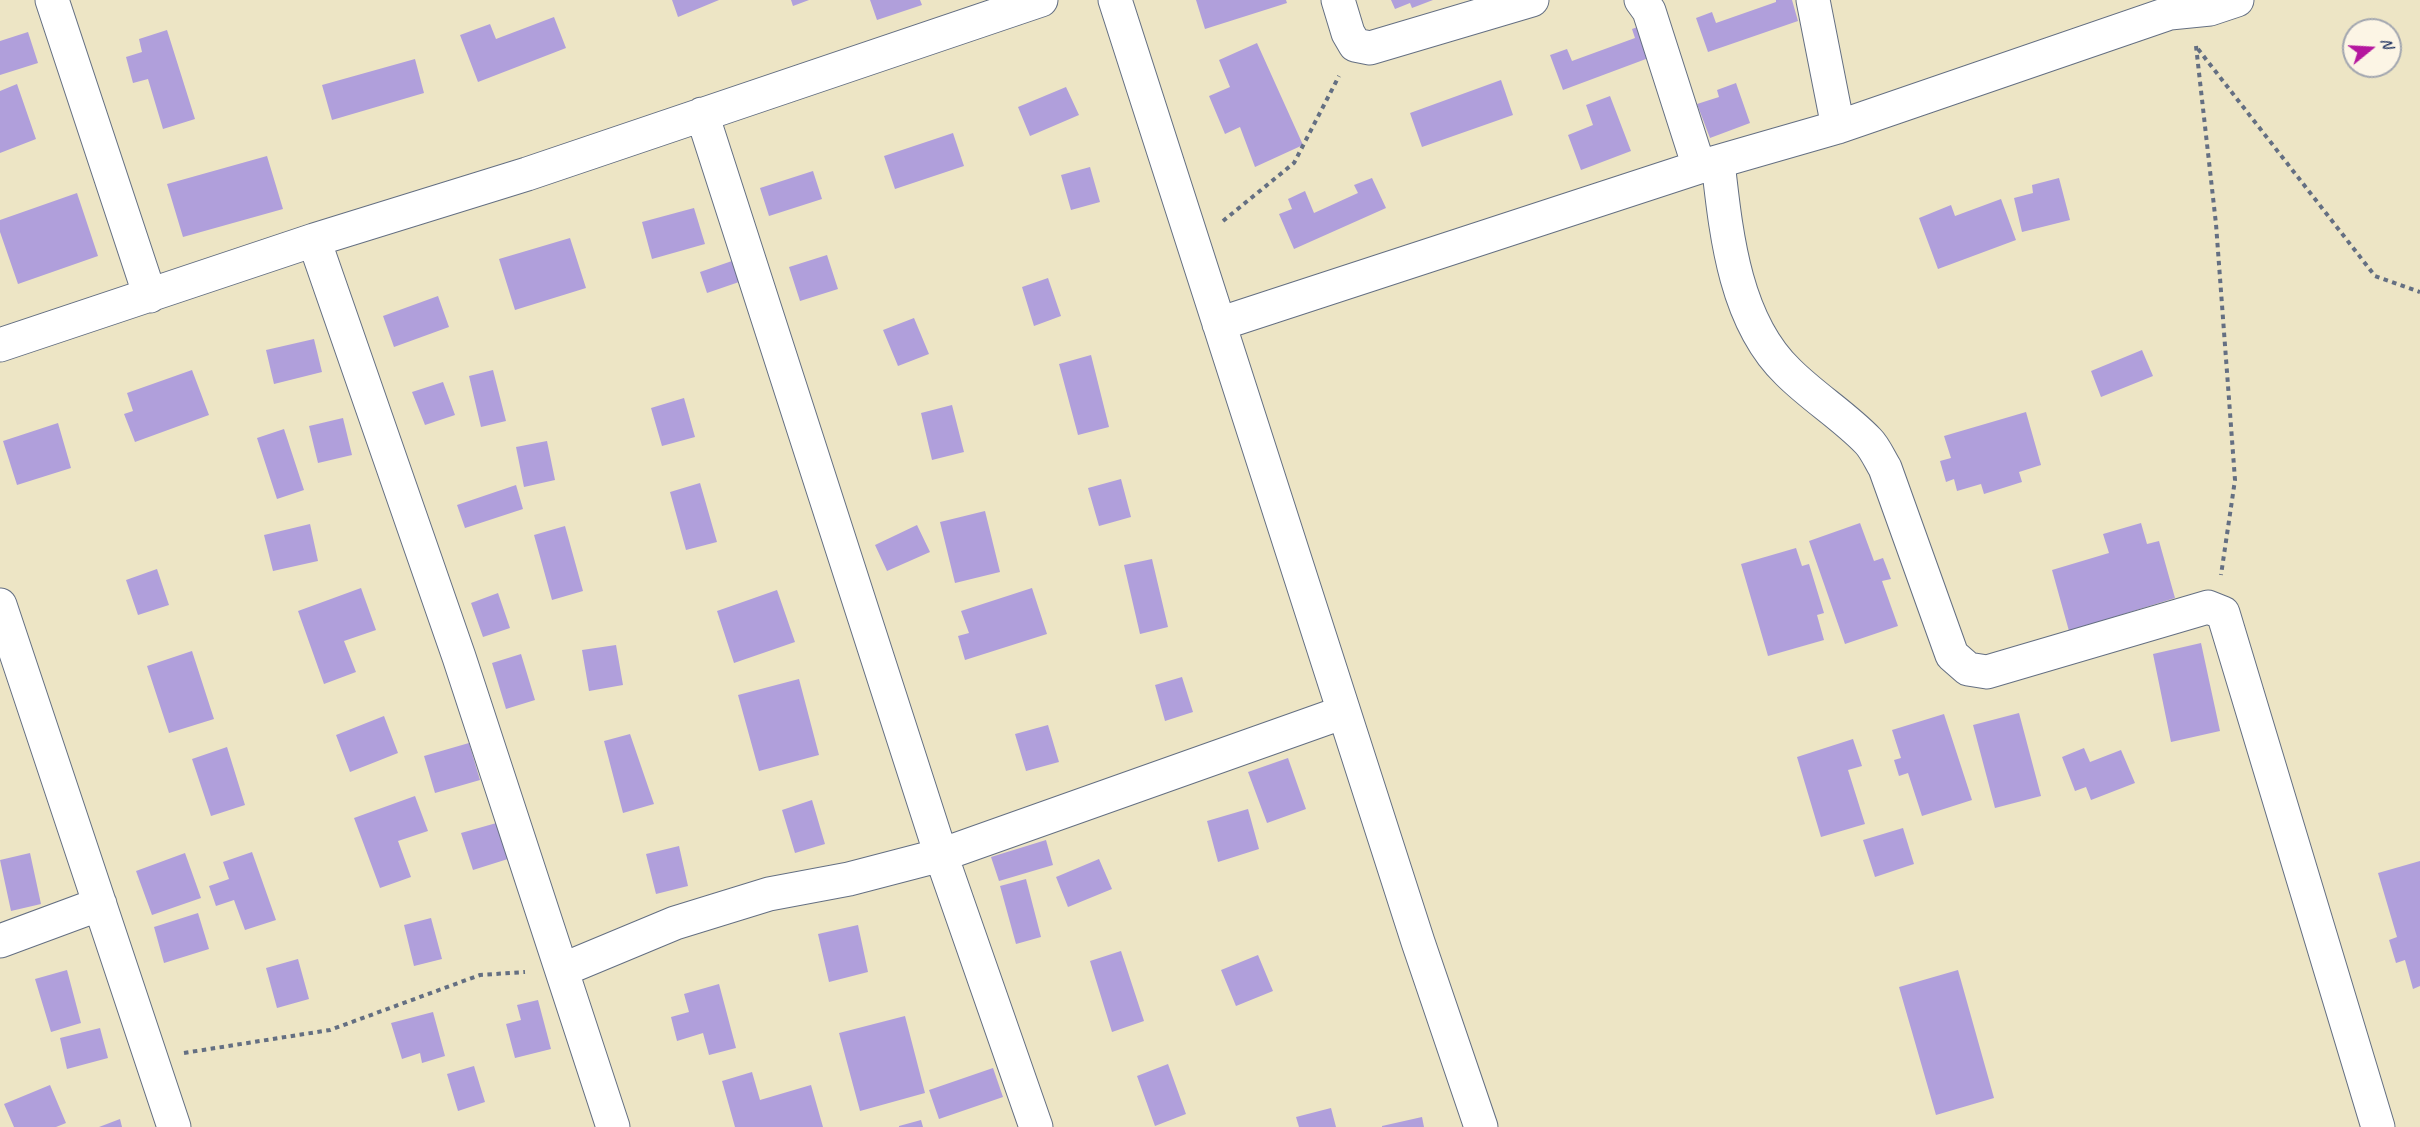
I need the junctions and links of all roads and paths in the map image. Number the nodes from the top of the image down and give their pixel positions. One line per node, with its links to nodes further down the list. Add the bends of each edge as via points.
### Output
1 (52, 0): 18 (street)
2 (1041, 0): 12 (street)
3 (1115, 0): 16 (street)
4 (1338, 0): 10 (street)
5 (1532, 0): 10 (street, via 1370,48)
6 (1641, 0): 14 (street, via 1649,11)
7 (1813, 0): 13 (street)
8 (2218, 3): 9 (street)
9 (2170, 14): 11 (path); 13 (street)
10 (1355, 45): 16 (path, via 1294,163)
11 (2198, 49): 17 (path, via 2375,276); 22 (path, via 2235,480)
12 (702, 114): 15 (street, via 527,174); 24 (street)
13 (1838, 127): 14 (street)
14 (1709, 164): 19 (street); 22 (street, via 1740,294 1762,338 1786,371 1870,442 1885,468 1952,655 1968,669 1987,672 2208,607)
15 (314, 240): 18 (street); 27 (street, via 459,657)
16 (1194, 244): 19 (street)
17 (2420, 292)
18 (150, 296): 20 (street)
19 (1219, 324): 23 (street)
20 (0, 345)
21 (0, 605): 25 (street)
22 (2217, 609): 33 (street, via 2228,623)
23 (1344, 712): 24 (street); 32 (street)
24 (941, 855): 27 (street, via 849,879 769,894 675,923); 31 (street)
25 (100, 904): 26 (street); 28 (street)
26 (0, 941)
27 (562, 970): 28 (path, via 480,975 330,1030); 30 (street)
28 (151, 1057): 29 (street)
29 (174, 1127)
30 (613, 1127)
31 (1036, 1127)
32 (1481, 1127)
33 (2378, 1127)

